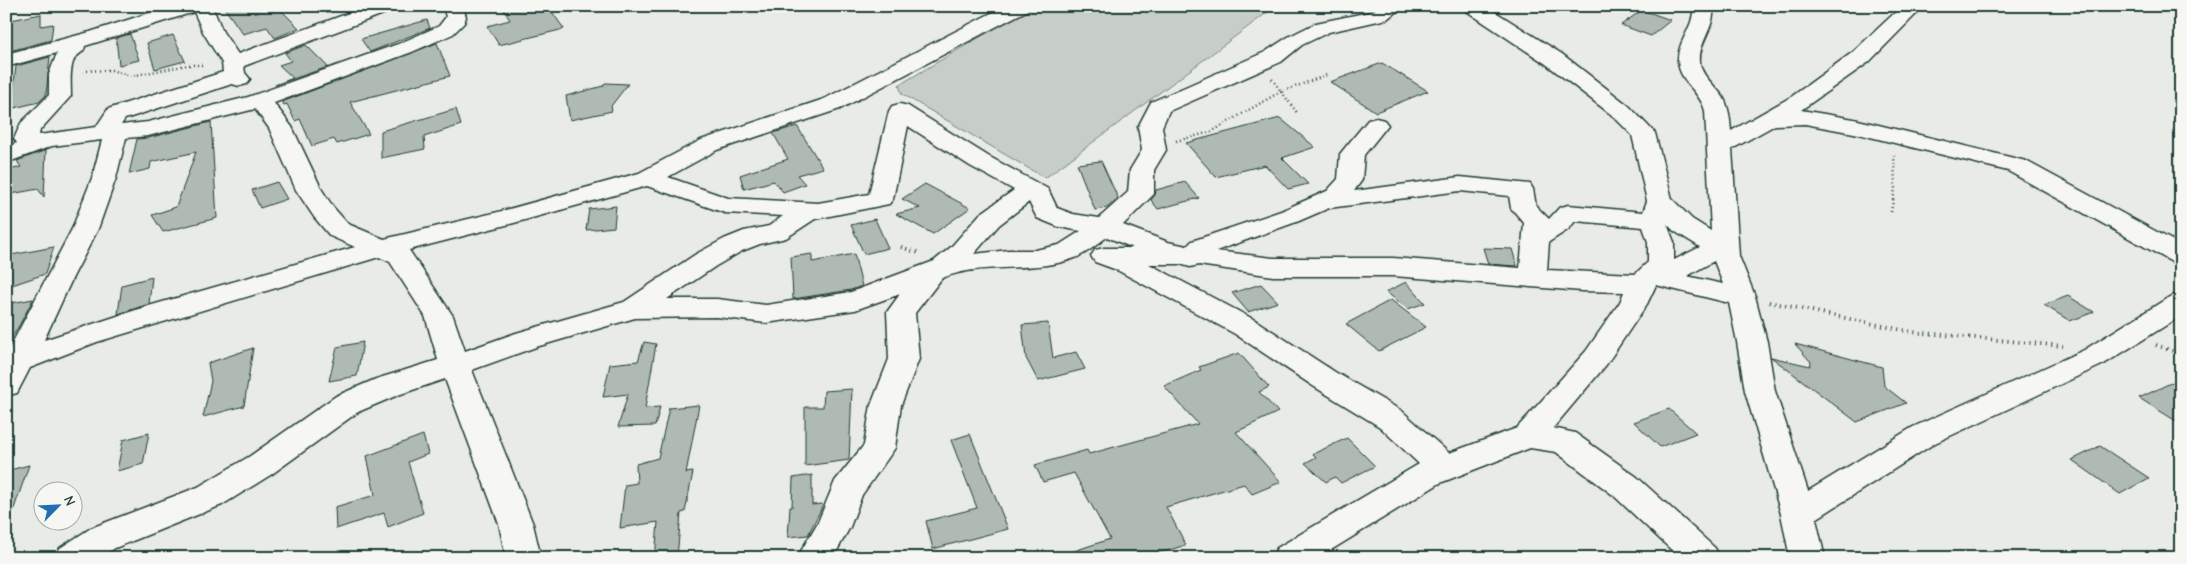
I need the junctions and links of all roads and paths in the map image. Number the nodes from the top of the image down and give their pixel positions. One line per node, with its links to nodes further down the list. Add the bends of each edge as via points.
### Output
1 (192, 6): 10 (street)
2 (202, 6): 13 (street)
3 (387, 6): 13 (street)
4 (452, 6): 18 (street, via 456,17 446,30)
5 (1021, 6): 16 (street)
6 (1393, 6): 11 (street, via 1380,15 1323,27)
7 (1472, 6): 34 (street, via 1554,59 1643,133)
8 (1704, 6): 26 (street, via 1706,15 1689,50 1689,63 1694,77 1714,102 1721,130)
9 (1914, 6): 21 (street, via 1861,58)
10 (74, 42): 12 (street); 14 (street, via 75,48 65,56)
11 (1273, 57): 17 (path, via 1266,71); 27 (street, via 1159,107 1150,127)
12 (6, 61)
13 (234, 69): 14 (path, via 188,66 130,76 111,70); 18 (street, via 246,92); 23 (street, via 213,81 116,114)
14 (60, 74): 25 (street, via 60,96 29,128 26,139)
15 (1327, 75): 17 (path)
16 (887, 76): 19 (street); 29 (street, via 832,104 709,145)
17 (1283, 92): 20 (path); 27 (path, via 1211,132)
18 (258, 101): 23 (street, via 174,123); 38 (street, via 280,127 309,190 323,212 339,230)
19 (900, 111): 30 (street); 32 (street, via 880,199)
20 (1298, 114)
21 (1771, 118): 24 (street, via 1805,117); 26 (street)
22 (1376, 125): 31 (street, via 1352,154 1350,180 1336,196)
23 (110, 133): 25 (street, via 64,136); 54 (street, via 104,178 85,229)
24 (1896, 136): 33 (path); 43 (street, via 2017,166)
25 (30, 146): 28 (street)
26 (1720, 146): 40 (street)
27 (1154, 150): 35 (street, via 1143,164 1141,194)
28 (6, 156)
29 (648, 178): 32 (street, via 725,205); 38 (street)
30 (1031, 190): 35 (street, via 1039,194 1046,213 1068,221); 45 (street, via 994,216 960,254)
31 (1326, 200): 36 (street, via 1460,184 1521,189 1524,208 1536,221); 42 (street, via 1201,247)
32 (811, 210): 51 (street, via 777,232 726,249)
33 (1891, 212)
34 (1658, 221): 36 (street, via 1568,213 1560,223); 40 (street, via 1683,225); 44 (street); 47 (street, via 1660,264)
35 (1105, 227): 37 (street); 39 (street)
36 (1534, 239): 46 (street)
37 (1143, 248): 41 (street); 42 (street); 48 (street)
38 (383, 249): 53 (street, via 400,256 439,316); 54 (street, via 87,335)
39 (1066, 252): 41 (street); 45 (street)
40 (1723, 252): 44 (street); 49 (street)
41 (1104, 256): 48 (street, via 1128,264)
42 (1193, 256): 46 (street, via 1272,267 1393,267); 48 (street, via 1180,270)
43 (2181, 256)
44 (1691, 263): 47 (street, via 1672,273); 49 (street)
45 (938, 270): 51 (street, via 856,301 766,314 717,308); 61 (street, via 902,312 904,360 886,405 879,448 848,490 833,527)
46 (1533, 277): 47 (street, via 1582,282)
47 (1647, 279): 49 (street); 55 (street, via 1596,358)
48 (1185, 295): 56 (street, via 1245,327 1392,419)
49 (1741, 296): 52 (path, via 1912,332 2059,344); 57 (street, via 1760,391)
50 (2181, 303): 52 (street)
51 (634, 309): 53 (street, via 526,340)
52 (2094, 358): 57 (street, via 1924,436)
53 (455, 365): 59 (street, via 516,524); 60 (street, via 347,404 261,465 210,496 103,538)
54 (10, 371)
55 (1528, 436): 56 (street); 62 (street, via 1564,441 1625,486)
56 (1444, 468): 58 (street, via 1428,474)
57 (1798, 514): 63 (street)
58 (1295, 556)
59 (523, 557)
60 (72, 558)
61 (814, 558)
62 (1703, 558)
63 (1808, 558)

